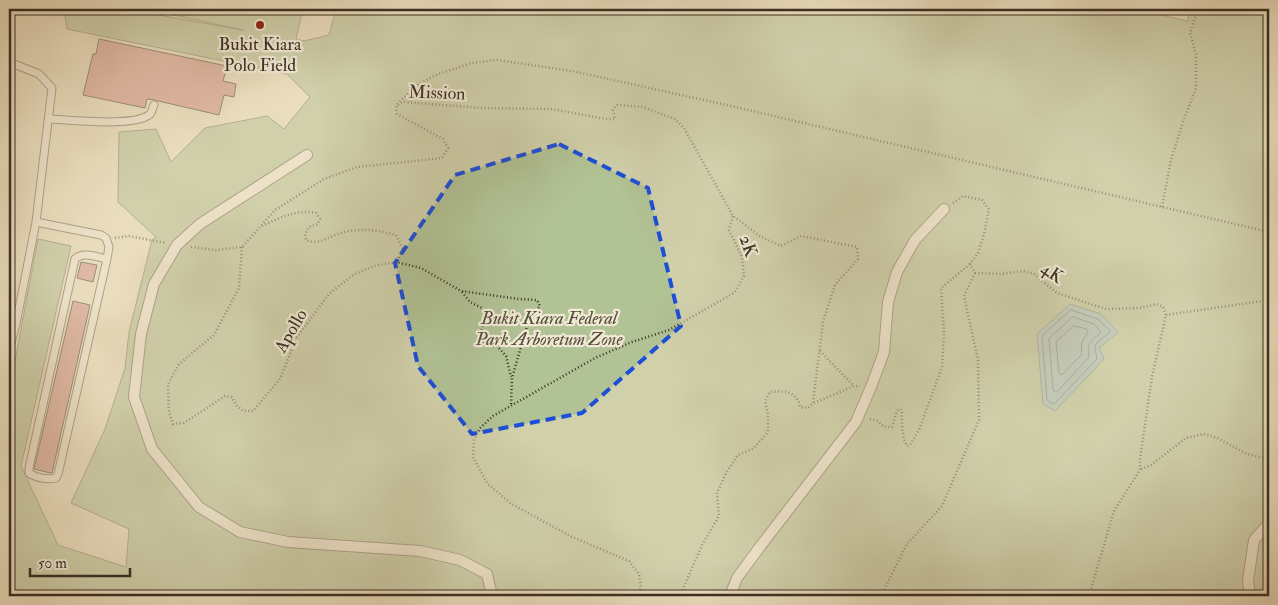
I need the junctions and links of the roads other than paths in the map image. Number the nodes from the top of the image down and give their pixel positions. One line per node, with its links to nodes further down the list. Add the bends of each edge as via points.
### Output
1 (9, 62): 3 (lane, via 39,74 52,88)
2 (154, 105): 3 (lane, via 151,114 134,120)
3 (49, 119): 6 (lane)
4 (307, 155): 10 (street, via 200,224 177,245 154,284 141,334 134,397 152,449 199,507 240,532 288,542 420,550 460,560 487,574)
5 (944, 209): 11 (street, via 916,240 897,272 888,302 884,352 856,422 737,578)
6 (36, 222): 7 (lane, via 101,235 109,247); 8 (lane)
7 (106, 259): 7 (lane, via 58,474 50,479 33,475 29,468 76,258 85,254)
8 (9, 350)
9 (1269, 523): 12 (street, via 1254,540 1248,581)
10 (492, 596)
11 (730, 596)
12 (1250, 596)

